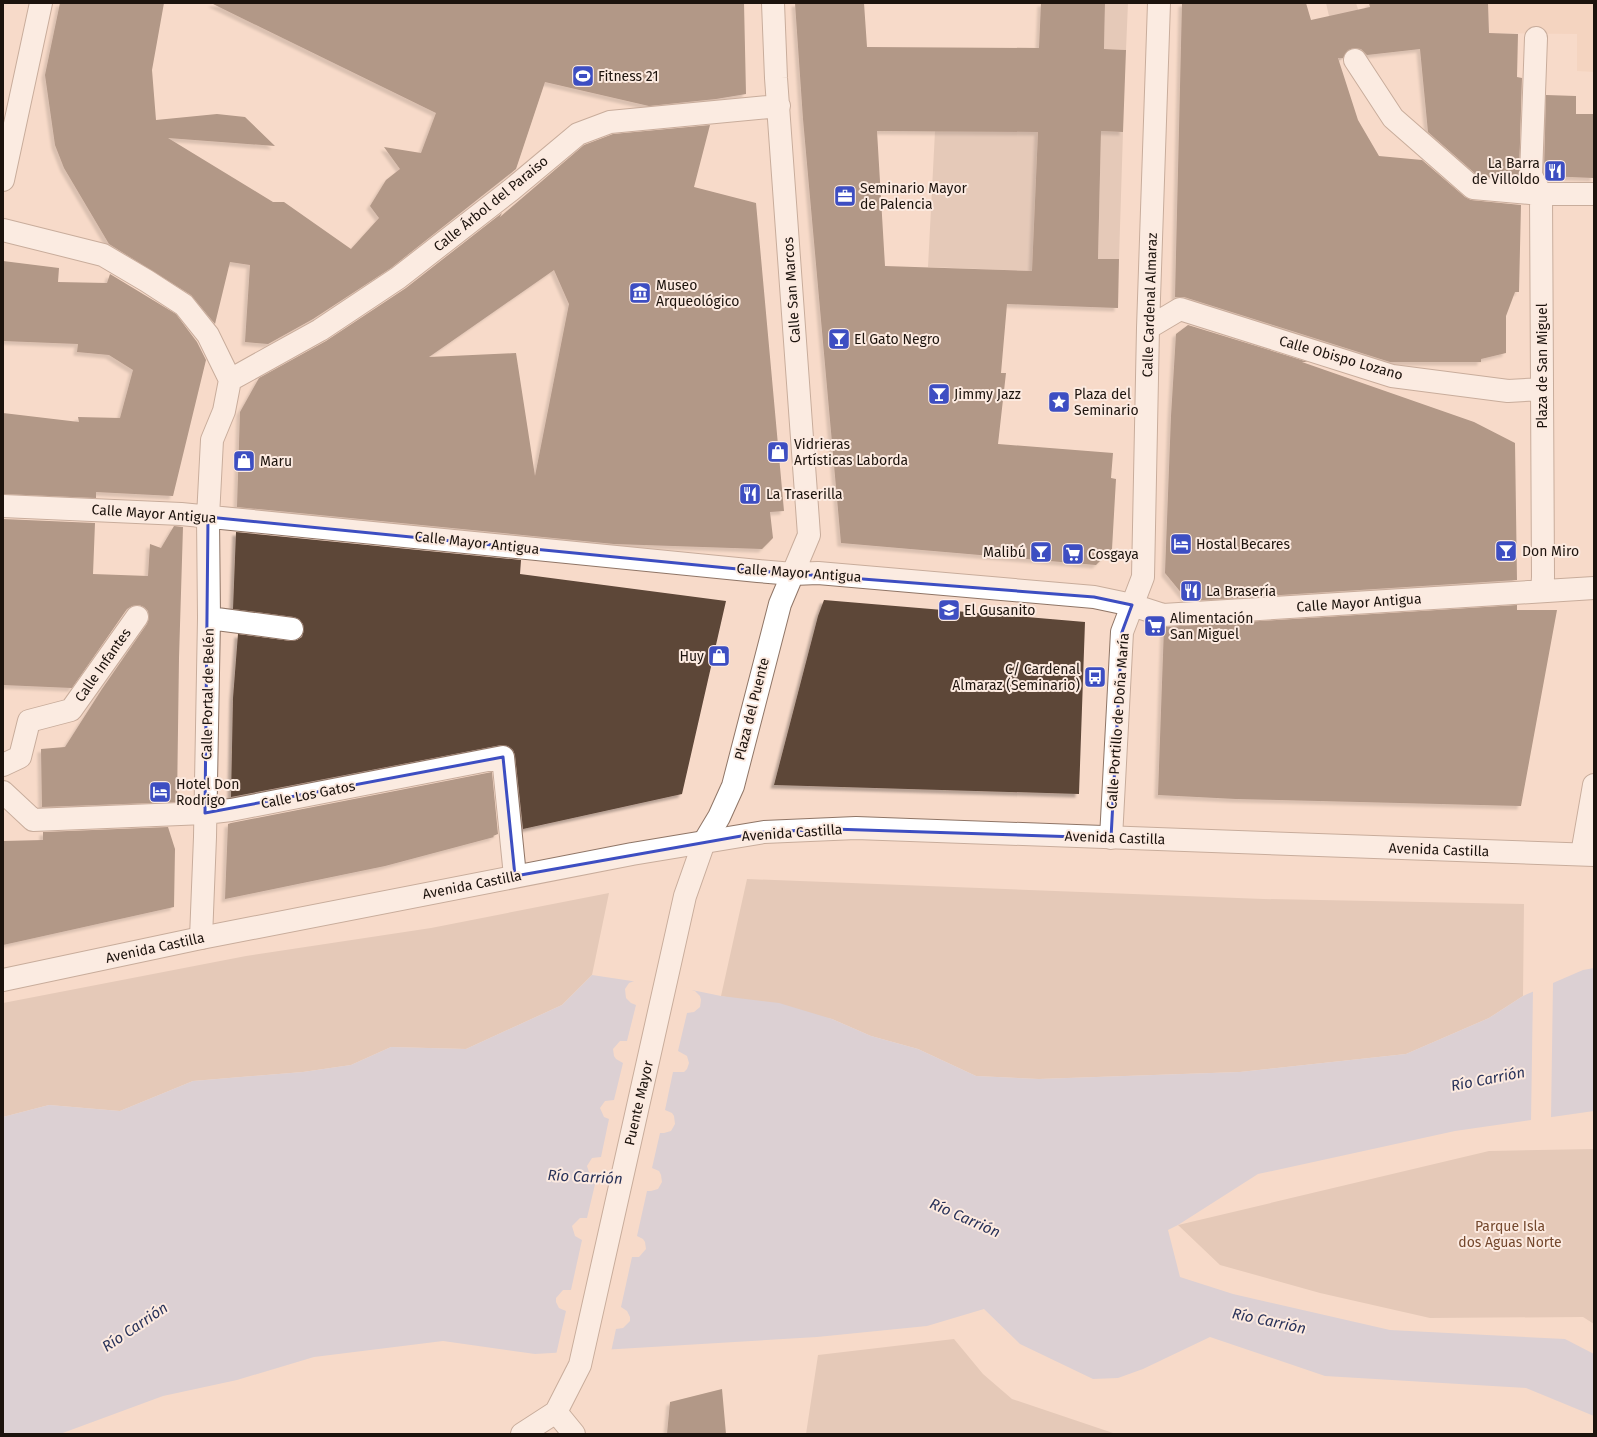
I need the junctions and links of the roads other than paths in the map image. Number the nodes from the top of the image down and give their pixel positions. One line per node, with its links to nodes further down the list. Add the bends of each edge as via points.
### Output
1 (41, 3): 7 (main road)
2 (773, 3): 6 (main road, Calle San Marcos)
3 (1159, 3): 11 (main road, Calle Cardenal Almaraz)
4 (1536, 38): 8 (main road, via 1531,175)
5 (1355, 60): 8 (main road, via 1393,118 1474,188)
6 (779, 106): 12 (main road, Calle Árbol del Paraiso, via 610,122 578,134 398,278 320,330); 16 (main road, Calle San Marcos, via 809,535)
7 (3, 180)
8 (1541, 194): 9 (main road); 13 (main road, Plaza de San Miguel)
9 (1594, 194)
10 (3, 230): 12 (main road, via 103,255 184,305 208,335)
11 (1148, 328): 13 (main road, Calle Obispo Lozano, via 1180,309 1392,376 1508,391); 19 (main road, Calle Cardenal Almaraz, via 1143,577)
12 (230, 380): 15 (main road, Calle Portal de Belén, via 224,411 212,440)
13 (1542, 389): 18 (main road, Plaza de San Miguel)
14 (3, 506): 15 (main road, Calle Mayor Antigua)
15 (208, 517): 16 (main road, Calle Mayor Antigua); 21 (main road, Calle Portal de Belén)
16 (794, 574): 19 (main road, Calle Mayor Antigua, via 1094,597); 28 (main road, Plaza del Puente, via 780,604 733,786)
17 (1594, 588): 18 (main road, Calle Mayor Antigua)
18 (1542, 591): 19 (main road, Calle Mayor Antigua, via 1163,615)
19 (1132, 605): 27 (main road, Calle Portillo de Doña María, via 1122,632)
20 (137, 617): 23 (main road, Calle Infantes, via 71,710 30,721 20,757)
21 (209, 618): 22 (main road, Calle Portal de Belén); 26 (main road, Calle Portal de Belén)
22 (292, 629)
23 (3, 765)
24 (1594, 785): 29 (main road)
25 (3, 792): 26 (main road, Calle Los Gatos, via 33,820)
26 (205, 813): 30 (main road, Calle Los Gatos, via 503,757); 31 (main road, Calle Portal de Belén)
27 (1111, 838): 28 (main road, Avenida Castilla, via 856,828 764,832); 29 (main road, Avenida Castilla)
28 (704, 842): 30 (main road, Avenida Castilla); 33 (main road, Puente Mayor, via 687,888 580,1366)
29 (1588, 854)
30 (515, 876): 31 (main road, Avenida Castilla)
31 (201, 938): 32 (main road, Avenida Castilla)
32 (3, 980)
33 (556, 1412): 34 (main road); 35 (main road)
34 (522, 1434)
35 (574, 1434)

